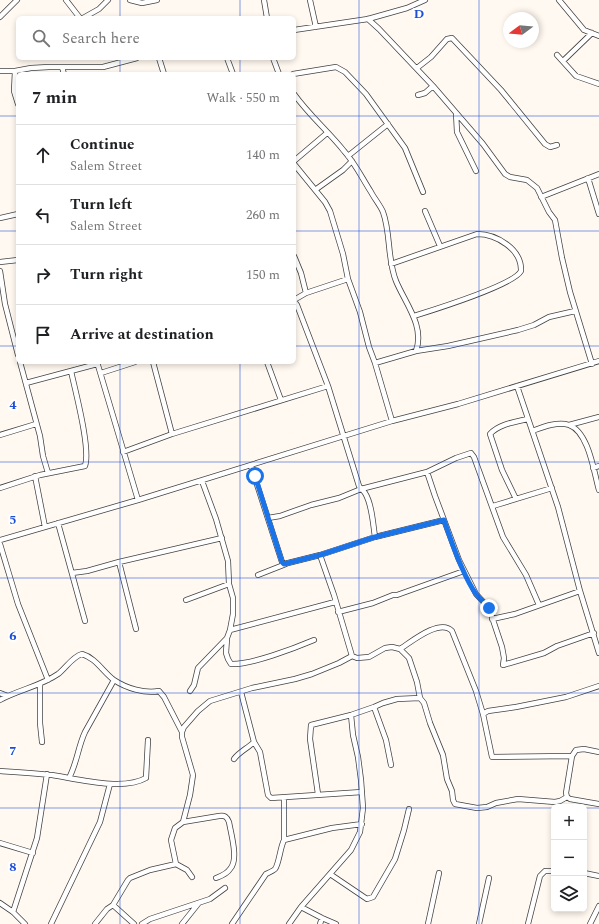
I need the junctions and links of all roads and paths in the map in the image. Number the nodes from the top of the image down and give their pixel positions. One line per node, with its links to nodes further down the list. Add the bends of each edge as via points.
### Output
1 (17, 0): 13 (street)
2 (66, 0): 10 (street)
3 (108, 0): 11 (street, via 99,9)
4 (130, 0): 5 (street, via 142,3)
5 (157, 0)
6 (264, 0): 12 (street)
7 (310, 0): 15 (street)
8 (425, 0): 14 (street)
9 (560, 1): 17 (street, via 584,30)
10 (80, 16)
11 (86, 16)
12 (267, 16)
13 (0, 17)
14 (368, 19): 15 (street); 26 (street)
15 (316, 27): 16 (street)
16 (296, 30)
17 (592, 33): 18 (street); 24 (street)
18 (599, 36)
19 (557, 55): 24 (street)
20 (129, 60): 25 (street, via 102,67)
21 (160, 60): 30 (street)
22 (228, 60): 31 (street)
23 (273, 60): 32 (street)
24 (563, 61): 34 (street, via 576,76)
25 (62, 67): 28 (street); 29 (street)
26 (417, 68): 35 (street); 42 (street, via 452,38 500,90 544,144 550,147)
27 (0, 71): 28 (street)
28 (15, 71): 38 (street)
29 (63, 72)
30 (163, 72)
31 (233, 72)
32 (278, 72)
33 (296, 74): 40 (street, via 340,68 366,94)
34 (599, 84)
35 (433, 86): 36 (street); 39 (street)
36 (418, 95)
37 (296, 96): 41 (street)
38 (16, 98)
39 (456, 113): 47 (street, via 457,132); 52 (street, via 505,174 527,180 537,188)
40 (388, 124): 43 (street); 51 (street, via 405,148)
41 (327, 133): 43 (street); 44 (street)
42 (557, 145)
43 (348, 156): 45 (street)
44 (296, 161)
45 (352, 161): 50 (street); 61 (street, via 383,212)
46 (296, 165): 50 (street)
47 (476, 172)
48 (599, 174): 49 (street)
49 (588, 178): 52 (street); 55 (street)
50 (316, 190): 63 (street, via 330,211)
51 (423, 192)
52 (541, 197): 67 (street, via 555,220)
53 (425, 211): 57 (street)
54 (16, 214): 56 (street)
55 (599, 214)
56 (0, 218)
57 (440, 246): 61 (street, via 427,253); 68 (street, via 477,234 493,236 514,250 521,271 517,276 498,285)
58 (16, 260): 60 (street)
59 (296, 261): 64 (street)
60 (0, 262)
61 (391, 264): 68 (street, via 396,282)
62 (0, 271): 69 (street, via 5,304)
63 (348, 279): 64 (street); 72 (street)
64 (306, 293): 65 (street)
65 (296, 300)
66 (296, 304): 83 (street)
67 (575, 311): 70 (street, via 549,317 518,330); 79 (street)
68 (414, 316): 70 (street, via 418,340)
69 (16, 338)
70 (416, 351): 72 (street)
71 (599, 361): 79 (street)
72 (375, 363): 88 (street)
73 (21, 364): 82 (street)
74 (94, 364): 80 (street)
75 (97, 364): 81 (street)
76 (129, 364): 81 (street)
77 (154, 364): 92 (street)
78 (269, 364): 85 (street)
79 (592, 364): 84 (street)
80 (71, 371): 82 (street); 100 (street, via 82,423 86,462 85,466)
81 (101, 373): 95 (street)
82 (26, 383): 89 (street)
83 (328, 386): 85 (street); 94 (street)
84 (517, 386): 87 (street); 88 (street)
85 (281, 400): 92 (street)
86 (599, 417): 90 (street)
87 (528, 419): 91 (street); 107 (street, via 494,429 490,434 502,470)
88 (392, 421): 94 (street)
89 (36, 424): 93 (street); 100 (street)
90 (569, 425): 91 (street, via 560,423); 98 (street, via 585,442)
91 (532, 430): 104 (street)
92 (172, 434): 95 (street)
93 (0, 435)
94 (344, 436): 96 (street); 105 (street)
95 (123, 452): 108 (street)
96 (250, 466): 102 (street); 110 (street)
97 (599, 466): 98 (street)
98 (593, 468): 106 (street)
99 (427, 472): 105 (street); 109 (street, via 472,454); 111 (street)
100 (48, 473): 101 (street)
101 (35, 476): 103 (street); 113 (street)
102 (202, 481): 108 (street); 115 (street)
103 (0, 488)
104 (552, 488): 107 (street); 125 (street)
105 (361, 489): 110 (street, via 339,498); 114 (street, via 370,508)
106 (599, 490)
107 (516, 499): 109 (street)
108 (138, 500): 112 (street)
109 (493, 506): 128 (street, via 503,537 526,575)
110 (268, 518): 120 (street, via 282,562)
111 (444, 520): 114 (street); 121 (street)
112 (58, 523): 113 (street); 122 (street)
113 (45, 527): 116 (street)
114 (375, 537): 118 (street)
115 (222, 538): 119 (street); 124 (street, via 228,561)
116 (0, 540)
117 (0, 544): 140 (street, via 18,604)
118 (320, 555): 120 (street); 127 (street)
119 (119, 562): 122 (street); 132 (street)
120 (287, 564): 123 (street)
121 (464, 571): 129 (street, via 373,603); 130 (street, via 476,594 489,608)
122 (72, 573): 131 (street)
123 (258, 575)
124 (229, 584): 126 (street); 133 (street, via 233,598)
125 (580, 591): 128 (street); 134 (street)
126 (186, 600)
127 (336, 602): 129 (street); 133 (street)
128 (539, 606): 130 (street)
129 (338, 612): 139 (street)
130 (492, 619): 134 (street, via 504,658 503,665 544,653)
131 (85, 621)
132 (136, 629)
133 (230, 630): 135 (street)
134 (594, 633): 138 (street)
135 (227, 638): 136 (street, via 226,653 231,664 285,652); 144 (street, via 198,668)
136 (314, 640)
137 (400, 650): 139 (street, via 385,648 369,658); 148 (street, via 409,658); 151 (street, via 427,632 442,627 449,628)
138 (599, 650)
139 (352, 656): 145 (street, via 312,674)
140 (48, 680): 141 (street, via 82,654 98,664); 142 (street)
141 (114, 680): 153 (street, via 150,693 159,691); 163 (street, via 85,732)
142 (40, 684): 147 (street); 155 (street)
143 (599, 686): 151 (street, via 566,697)
144 (190, 691)
145 (241, 692): 153 (street, via 210,701 198,710); 156 (street)
146 (0, 693): 147 (street)
147 (8, 696): 149 (street)
148 (420, 698): 150 (street, via 397,700); 167 (street, via 443,755 455,804 477,808 514,799 555,802)
149 (0, 700)
150 (374, 707): 152 (street); 160 (street, via 386,740)
151 (483, 714): 158 (street, via 492,756)
152 (351, 715): 165 (street); 166 (street, via 311,725 310,739)
153 (182, 732): 171 (street, via 193,775)
154 (148, 740): 164 (street, via 146,778)
155 (42, 742)
156 (254, 742): 159 (street); 168 (street, via 260,752 268,795 271,798)
157 (599, 752): 158 (street, via 576,750)
158 (572, 756): 167 (street, via 566,787)
159 (234, 759)
160 (391, 765)
161 (0, 770): 162 (street)
162 (47, 774): 163 (street); 175 (street)
163 (69, 778): 164 (street)
164 (110, 784): 194 (street, via 100,822)
165 (362, 792): 166 (street); 172 (street)
166 (318, 794): 168 (street)
167 (567, 797): 169 (street, via 574,801)
168 (284, 798): 173 (street)
169 (599, 804)
170 (409, 809): 179 (street, via 395,859 373,897 367,899)
171 (183, 822): 176 (street, via 175,828 171,840); 183 (street, via 227,817 235,860 232,868)
172 (362, 824): 173 (street, via 332,828); 179 (street, via 351,850)
173 (284, 840): 199 (street, via 274,870 266,874)
174 (0, 843): 175 (street)
175 (33, 853): 191 (street)
176 (176, 864): 182 (street, via 187,870); 188 (street, via 130,878)
177 (551, 871): 205 (street, via 545,871 540,876)
178 (439, 872): 203 (street)
179 (330, 874): 190 (street)
180 (587, 874): 181 (street)
181 (599, 876)
182 (192, 877)
183 (216, 878)
184 (489, 878): 204 (street)
185 (225, 888): 187 (street)
186 (0, 904): 191 (street)
187 (198, 904): 197 (street, via 150,919); 198 (street)
188 (113, 905): 195 (street); 196 (street)
189 (599, 906): 206 (street)
190 (301, 907): 192 (street); 200 (street)
191 (12, 912): 193 (street)
192 (322, 918): 201 (street); 202 (street)
193 (24, 924)
194 (52, 924)
195 (95, 924)
196 (134, 924)
197 (142, 924)
198 (182, 924)
199 (232, 924)
200 (289, 924)
201 (320, 924)
202 (336, 924)
203 (428, 924)
204 (479, 924)
205 (528, 924)
206 (590, 924)

